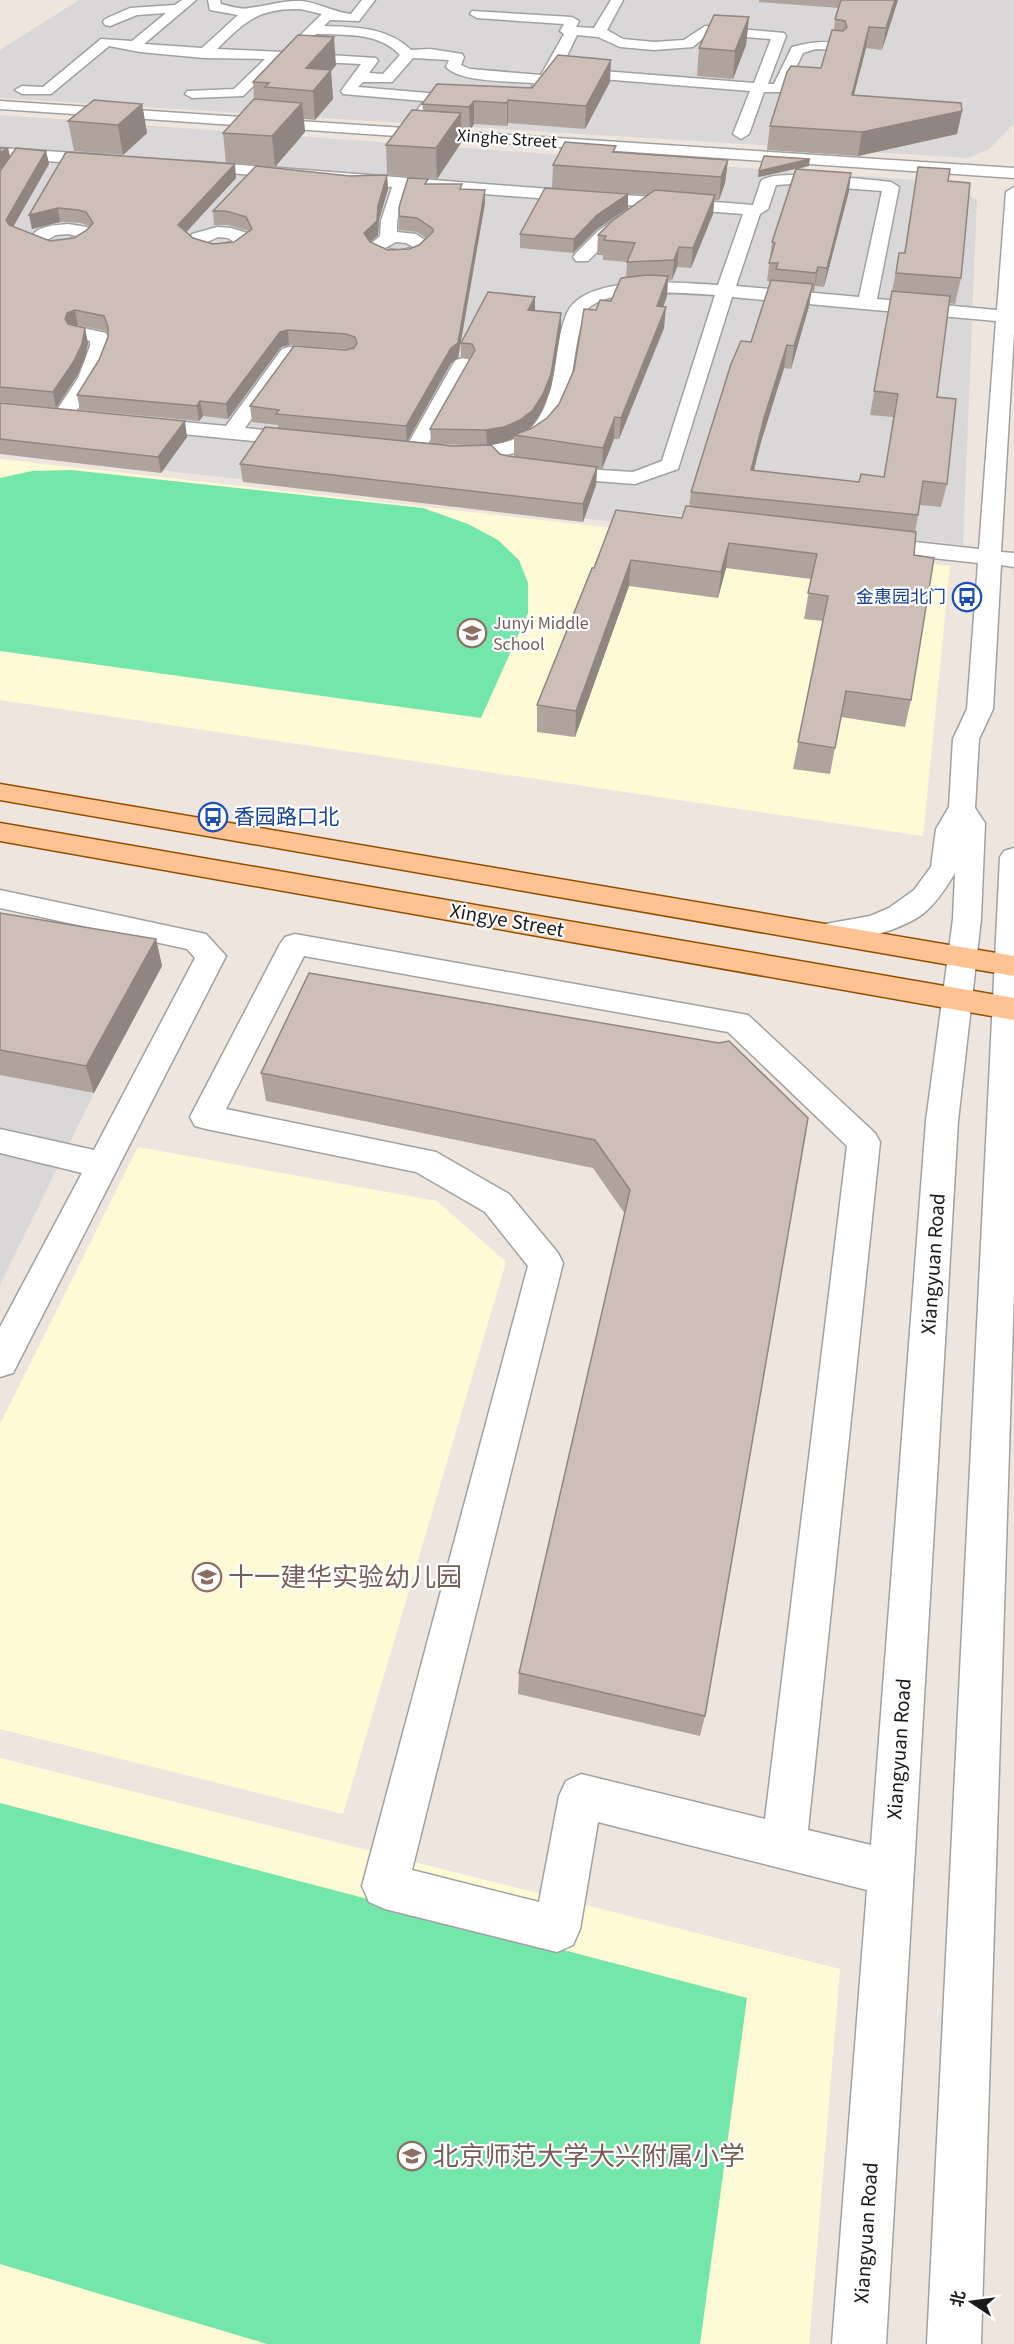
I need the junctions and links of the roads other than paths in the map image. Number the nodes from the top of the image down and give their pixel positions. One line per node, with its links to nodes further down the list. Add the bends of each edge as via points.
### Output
1 (162, 0): 9 (street, via 162,6 174,9 135,11)
2 (190, 0): 14 (street)
3 (214, 0): 7 (street, via 215,7)
4 (369, 0): 8 (street, via 354,18)
5 (617, 0): 13 (street, via 599,32)
6 (296, 2): 7 (street); 8 (street, via 320,7 330,13)
7 (250, 13): 17 (street)
8 (328, 16): 11 (street)
9 (110, 22)
10 (467, 28): 12 (street, via 475,8 572,21 567,31)
11 (313, 30): 18 (street, via 378,35 401,45); 19 (street)
12 (573, 31): 13 (street); 22 (street, via 566,54)
13 (602, 33): 15 (street, via 620,43)
14 (135, 45): 17 (street); 26 (street, via 106,42 46,91)
15 (654, 46): 21 (street); 25 (street, via 688,44 705,30 779,36)
16 (835, 47): 25 (street, via 816,45 797,50 779,89)
17 (204, 54): 19 (street)
18 (407, 54): 22 (street, via 461,56 453,67 468,73); 24 (street, via 387,79)
19 (282, 55): 24 (street, via 371,61); 27 (street, via 238,93)
20 (613, 58): 23 (street)
21 (646, 60)
22 (548, 75): 23 (street); 28 (street)
23 (604, 75): 25 (street)
24 (359, 77): 30 (street, via 348,91 439,98)
25 (759, 87): 31 (street)
26 (22, 90)
27 (192, 94)
28 (533, 97)
29 (0, 105): 30 (street, Xinghe Street)
30 (409, 132): 37 (street, Xinghe Street)
31 (741, 134)
32 (0, 153): 33 (street)
33 (63, 157): 34 (street); 38 (street)
34 (119, 161)
35 (176, 165): 36 (street)
36 (254, 171): 39 (street); 40 (street)
37 (1014, 173)
38 (52, 176)
39 (400, 182): 42 (street); 47 (street)
40 (238, 188)
41 (1014, 192): 66 (street, Xiangyuan Road)
42 (651, 201): 43 (street); 49 (street)
43 (753, 210): 50 (street); 51 (street, via 760,209 769,181 791,179 891,187)
44 (214, 214): 48 (street, via 190,239)
45 (19, 233): 46 (street)
46 (38, 238)
47 (388, 239)
48 (196, 243)
49 (582, 256)
50 (724, 291): 51 (street); 63 (street, via 647,288 606,293 584,302 574,318 562,391 545,428 502,460); 64 (street, via 671,465 635,478)
51 (867, 304): 52 (street)
52 (1014, 317)
53 (79, 333): 57 (street, via 99,337 101,346 89,375)
54 (347, 357): 60 (street, via 289,352)
55 (463, 364): 63 (street)
56 (42, 414): 57 (street)
57 (63, 416): 58 (street)
58 (83, 418)
59 (128, 422): 60 (street)
60 (231, 433): 61 (street)
61 (322, 442)
62 (391, 448): 63 (street)
63 (414, 451)
64 (536, 471)
65 (847, 542): 66 (street)
66 (990, 558): 67 (street); 69 (street, Xiangyuan Road, via 980,709 966,739)
67 (1014, 560)
68 (0, 792): 73 (main road, Xingye Street)
69 (962, 808): 73 (street, via 951,821 946,866 922,901 897,917 870,926); 74 (street, Xiangyuan Road, via 972,823)
70 (0, 832): 76 (main road, Xingye Street)
71 (1014, 857): 75 (street)
72 (0, 899): 79 (street, via 196,941 211,956)
73 (824, 933): 74 (main road, Xingye Street)
74 (962, 957): 75 (main road, Xingye Street); 76 (street, Xiangyuan Road)
75 (1012, 966): 77 (street)
76 (957, 999): 77 (main road, Xingye Street); 82 (street, Xiangyuan Road, via 942,1121)
77 (1011, 1008): 84 (street)
78 (0, 1141): 79 (street)
79 (103, 1165): 80 (street)
80 (0, 1362)
81 (784, 1846): 81 (street, via 581,1796 557,1929 385,1886 546,1263 497,1203 424,1161 206,1117 291,986 295,944 737,1023 864,1142); 82 (street)
82 (891, 1873): 83 (street, Xiangyuan Road)
83 (859, 2344)
84 (954, 2344)

